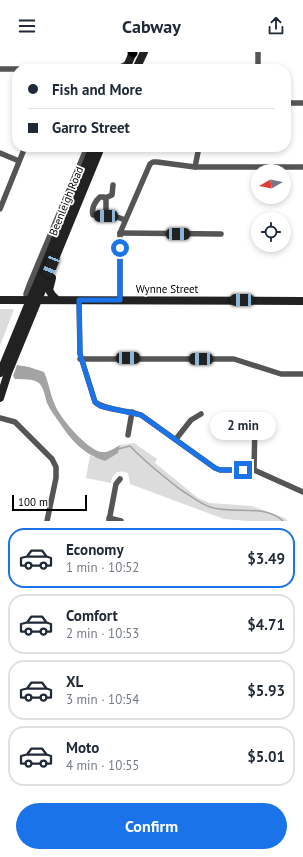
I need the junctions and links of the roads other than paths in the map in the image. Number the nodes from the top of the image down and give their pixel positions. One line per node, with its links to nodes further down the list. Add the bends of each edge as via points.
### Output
1 (133, 52): 4 (main road)
2 (144, 52): 5 (main road)
3 (258, 52): 6 (street)
4 (128, 64)
5 (138, 64)
6 (258, 64)
7 (0, 69): 8 (street)
8 (12, 69)
9 (291, 103): 10 (street)
10 (303, 103)
11 (24, 152): 17 (street)
12 (85, 152): 32 (street, Beenleigh Road, via 26,294)
13 (91, 152): 32 (main road, Beenleigh Road)
14 (99, 152): 27 (main road, Beenleigh Road)
15 (198, 152): 18 (street)
16 (0, 153): 17 (street)
17 (20, 161): 22 (street)
18 (195, 167): 19 (street); 24 (street, via 153,162 148,167)
19 (303, 167)
20 (113, 185): 21 (street, via 112,195)
21 (105, 198): 23 (street); 23 (street, via 98,198 92,213)
22 (0, 209)
23 (106, 216): 24 (street, via 119,216)
24 (125, 220): 25 (street)
25 (120, 233): 26 (street); 31 (street)
26 (221, 234)
27 (56, 254): 28 (main road, via 58,264 49,286); 32 (main road, Beenleigh Road)
28 (56, 299): 30 (main road, Wynne Street); 32 (main road, Wynne Street)
29 (0, 300): 32 (main road, Wynne Street)
30 (79, 300): 31 (main road, Wynne Street); 34 (street)
31 (120, 300): 33 (main road, Wynne Street)
32 (31, 301): 35 (main road, Beenleigh Road); 37 (main road, Beenleigh Road)
33 (303, 301)
34 (80, 359): 36 (street, via 234,359 281,374); 38 (street, via 95,402 100,406)
35 (0, 373)
36 (303, 374)
37 (0, 398)
38 (132, 412): 42 (street); 43 (street, via 141,415)
39 (201, 414): 43 (street, via 191,420)
40 (0, 418): 48 (street, via 15,422 52,458 56,467 56,478)
41 (255, 423): 44 (street)
42 (128, 435)
43 (176, 439): 44 (street, via 220,470)
44 (254, 470): 46 (street)
45 (120, 479): 47 (street, via 116,484)
46 (303, 492)
47 (109, 520): 49 (street)
48 (47, 521)
49 (121, 521)

